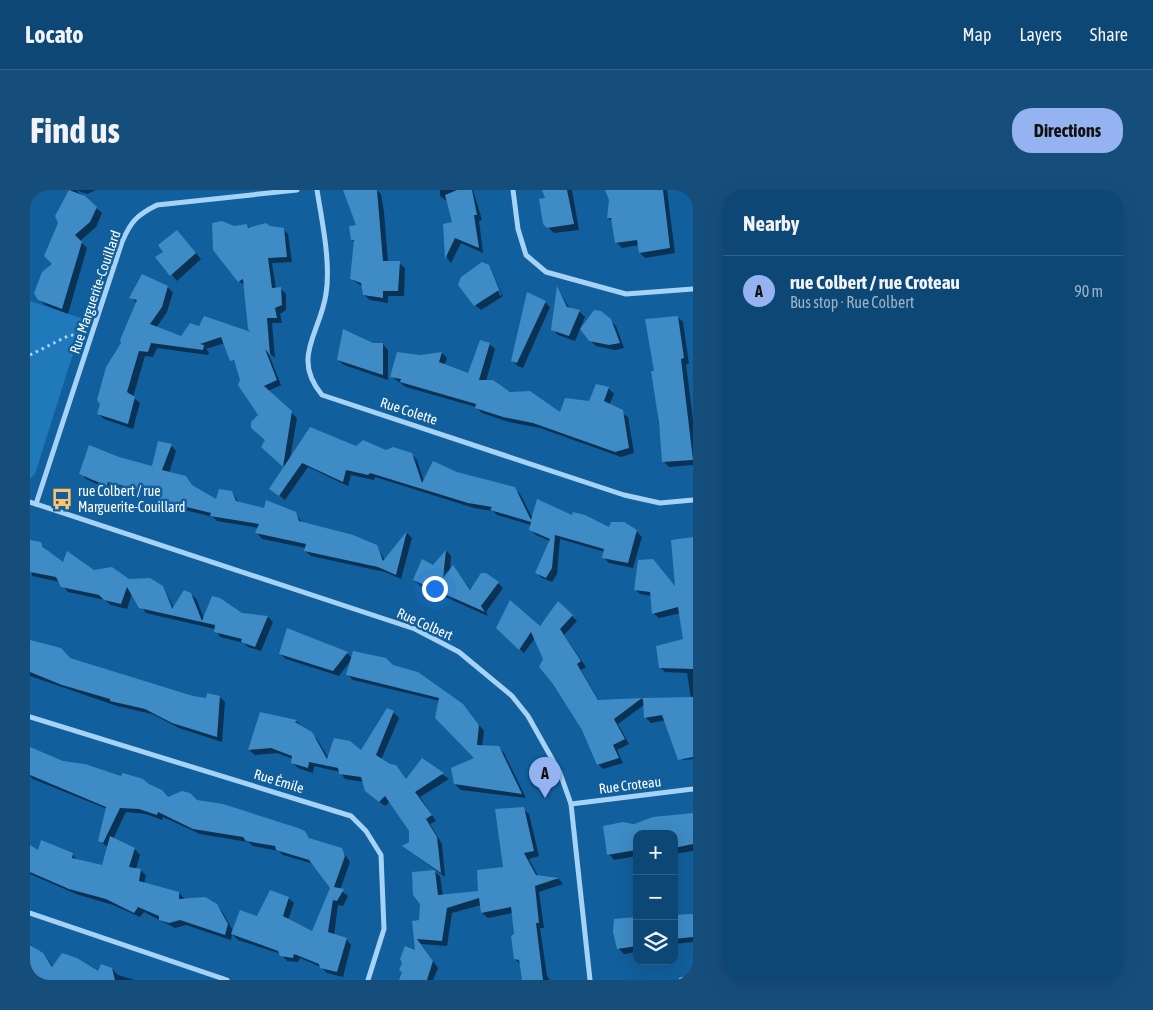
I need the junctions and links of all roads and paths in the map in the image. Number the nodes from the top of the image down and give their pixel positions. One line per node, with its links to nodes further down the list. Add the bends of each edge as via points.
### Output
1 (298, 190): 5 (street, Rue Marguerite-Couillard, via 157,205 140,214 129,226 122,242)
2 (317, 190): 7 (street, Rue Colette, via 327,275 326,294 307,359 307,373 322,395 624,495 660,502)
3 (514, 190): 4 (street, via 518,229 526,254 546,272 626,294)
4 (693, 289)
5 (93, 335): 6 (path, via 68,336); 9 (street, Rue Marguerite-Couillard)
6 (30, 355)
7 (693, 500)
8 (30, 502): 9 (street, Rue Colbert)
9 (36, 504): 12 (street, Rue Colbert, via 415,629 459,652 512,696 528,716 560,773)
10 (30, 717): 16 (street, Rue Émile, via 351,816 366,831 381,855 384,929)
11 (693, 789): 12 (street, Rue Croteau)
12 (571, 804): 17 (street, Rue Colbert)
13 (30, 913): 15 (street)
14 (693, 979): 18 (street)
15 (227, 980)
16 (368, 980)
17 (590, 980)
18 (681, 980)

